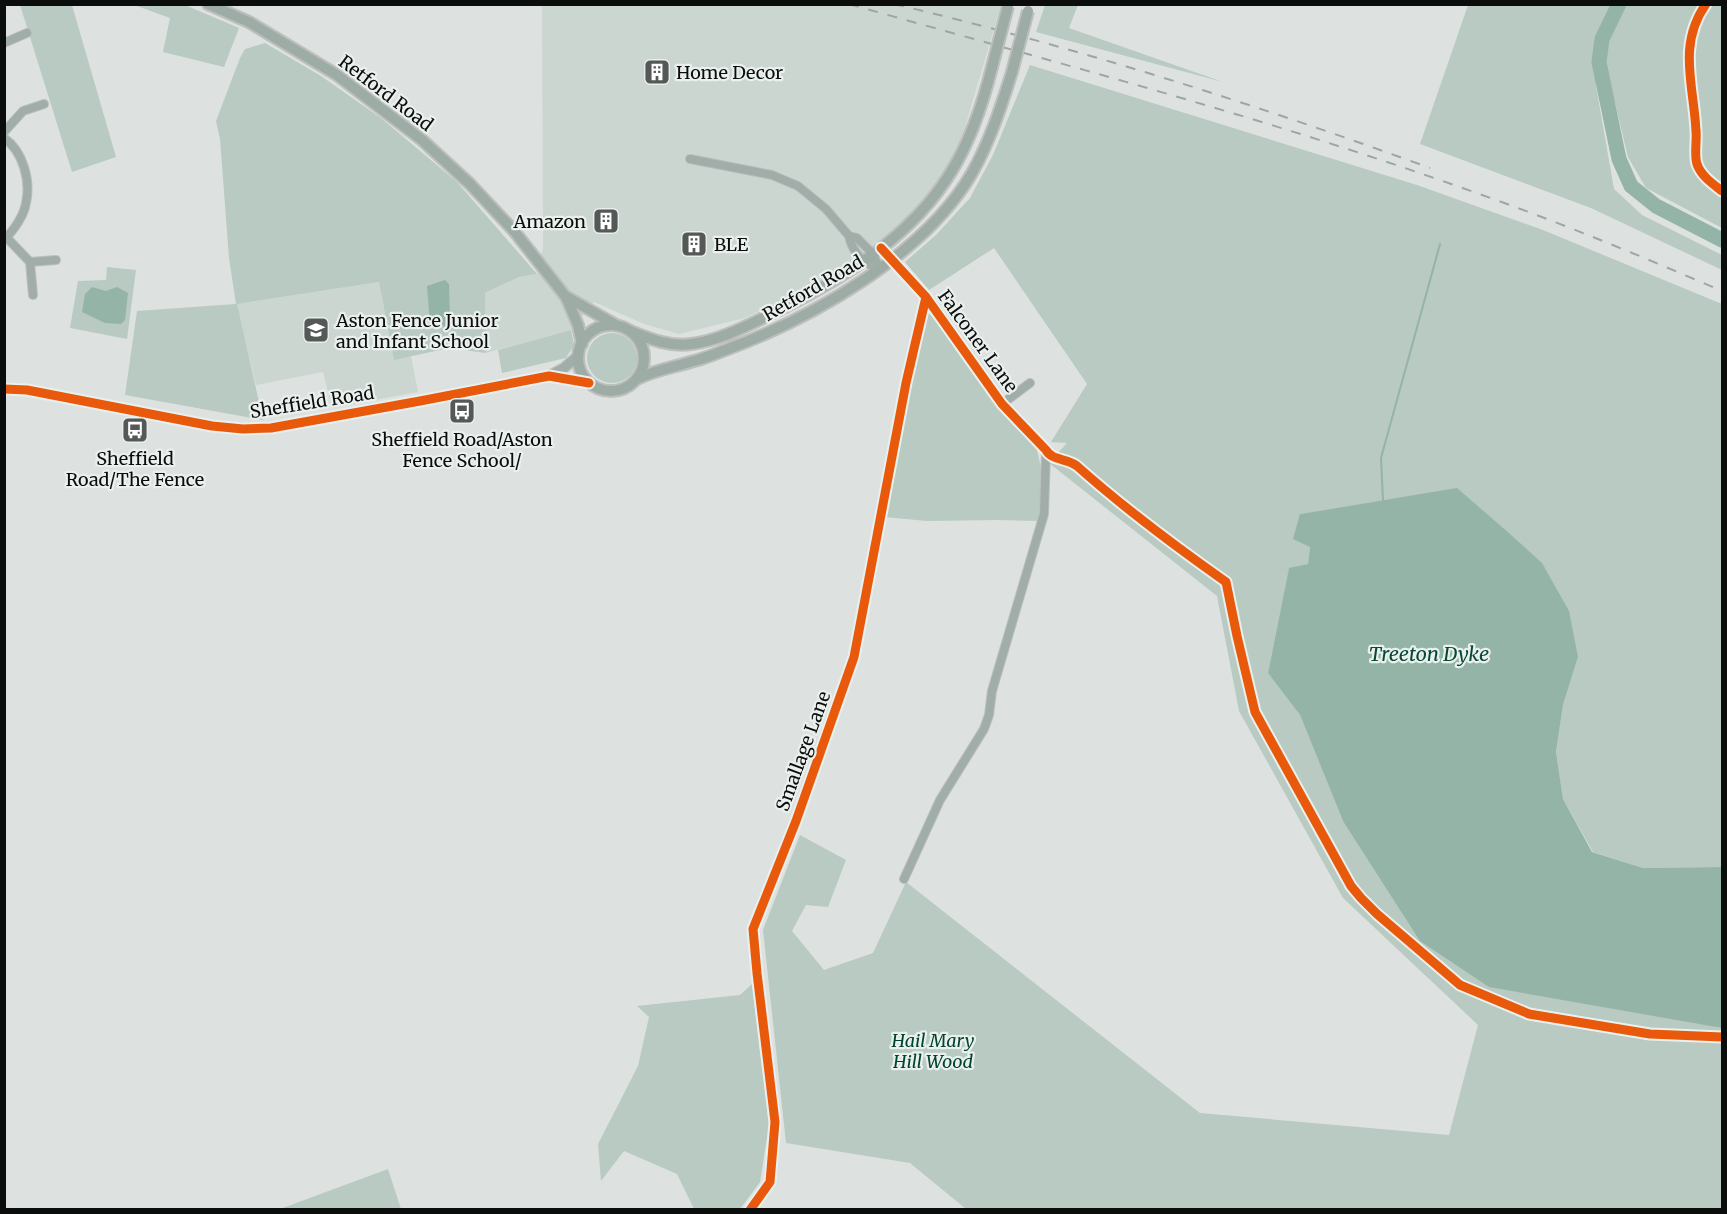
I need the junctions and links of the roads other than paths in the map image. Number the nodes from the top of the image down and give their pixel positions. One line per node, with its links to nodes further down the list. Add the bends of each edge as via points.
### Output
1 (208, 4): 19 (main road, Retford Road, via 249,22 337,75 423,140 514,231)
2 (1009, 5): 12 (main road, Retford Road, bridge, via 984,97 951,173 915,218)
3 (1029, 8): 14 (main road, Retford Road, bridge, via 984,150 965,184 940,216)
4 (27, 33): 5 (street)
5 (4, 43)
6 (44, 104): 7 (street, via 23,111)
7 (4, 132)
8 (4, 138): 11 (street, via 20,154 27,188 22,215)
9 (690, 159): 10 (street, via 772,175 798,186 826,209)
10 (849, 236): 12 (street, Falconer Lane); 16 (street)
11 (6, 239): 15 (street)
12 (877, 252): 14 (street, Falconer Lane); 16 (main road, Retford Road); 17 (street)
13 (56, 260): 15 (street)
14 (891, 260): 17 (main road, Retford Road); 20 (street, Falconer Lane)
15 (30, 262): 18 (street)
16 (864, 262): 17 (street); 21 (main road, Retford Road, via 794,303 711,340 670,345)
17 (879, 269): 24 (main road, Retford Road, via 850,289 766,333)
18 (33, 296)
19 (566, 297): 21 (main road, Retford Road); 22 (main road, Retford Road, via 578,325)
20 (926, 297): 28 (street, Falconer Lane); 30 (street, Smallage Lane, via 854,657 753,929 776,1122 770,1182)
21 (624, 328): 22 (main road, via 610,325 594,331); 24 (main road, via 637,337 644,353)
22 (580, 349): 23 (street, Sheffield Road, via 564,368); 25 (main road, via 579,365)
23 (549, 376): 25 (street, Sheffield Road); 27 (street, Sheffield Road, via 271,428 243,429)
24 (638, 379): 25 (main road, via 614,391 596,388)
25 (589, 382)
26 (1030, 383): 28 (street)
27 (4, 389)
28 (1002, 404): 29 (street, Falconer Lane, via 1046,450 1044,514 984,729 940,800)
29 (904, 879)
30 (750, 1209)

